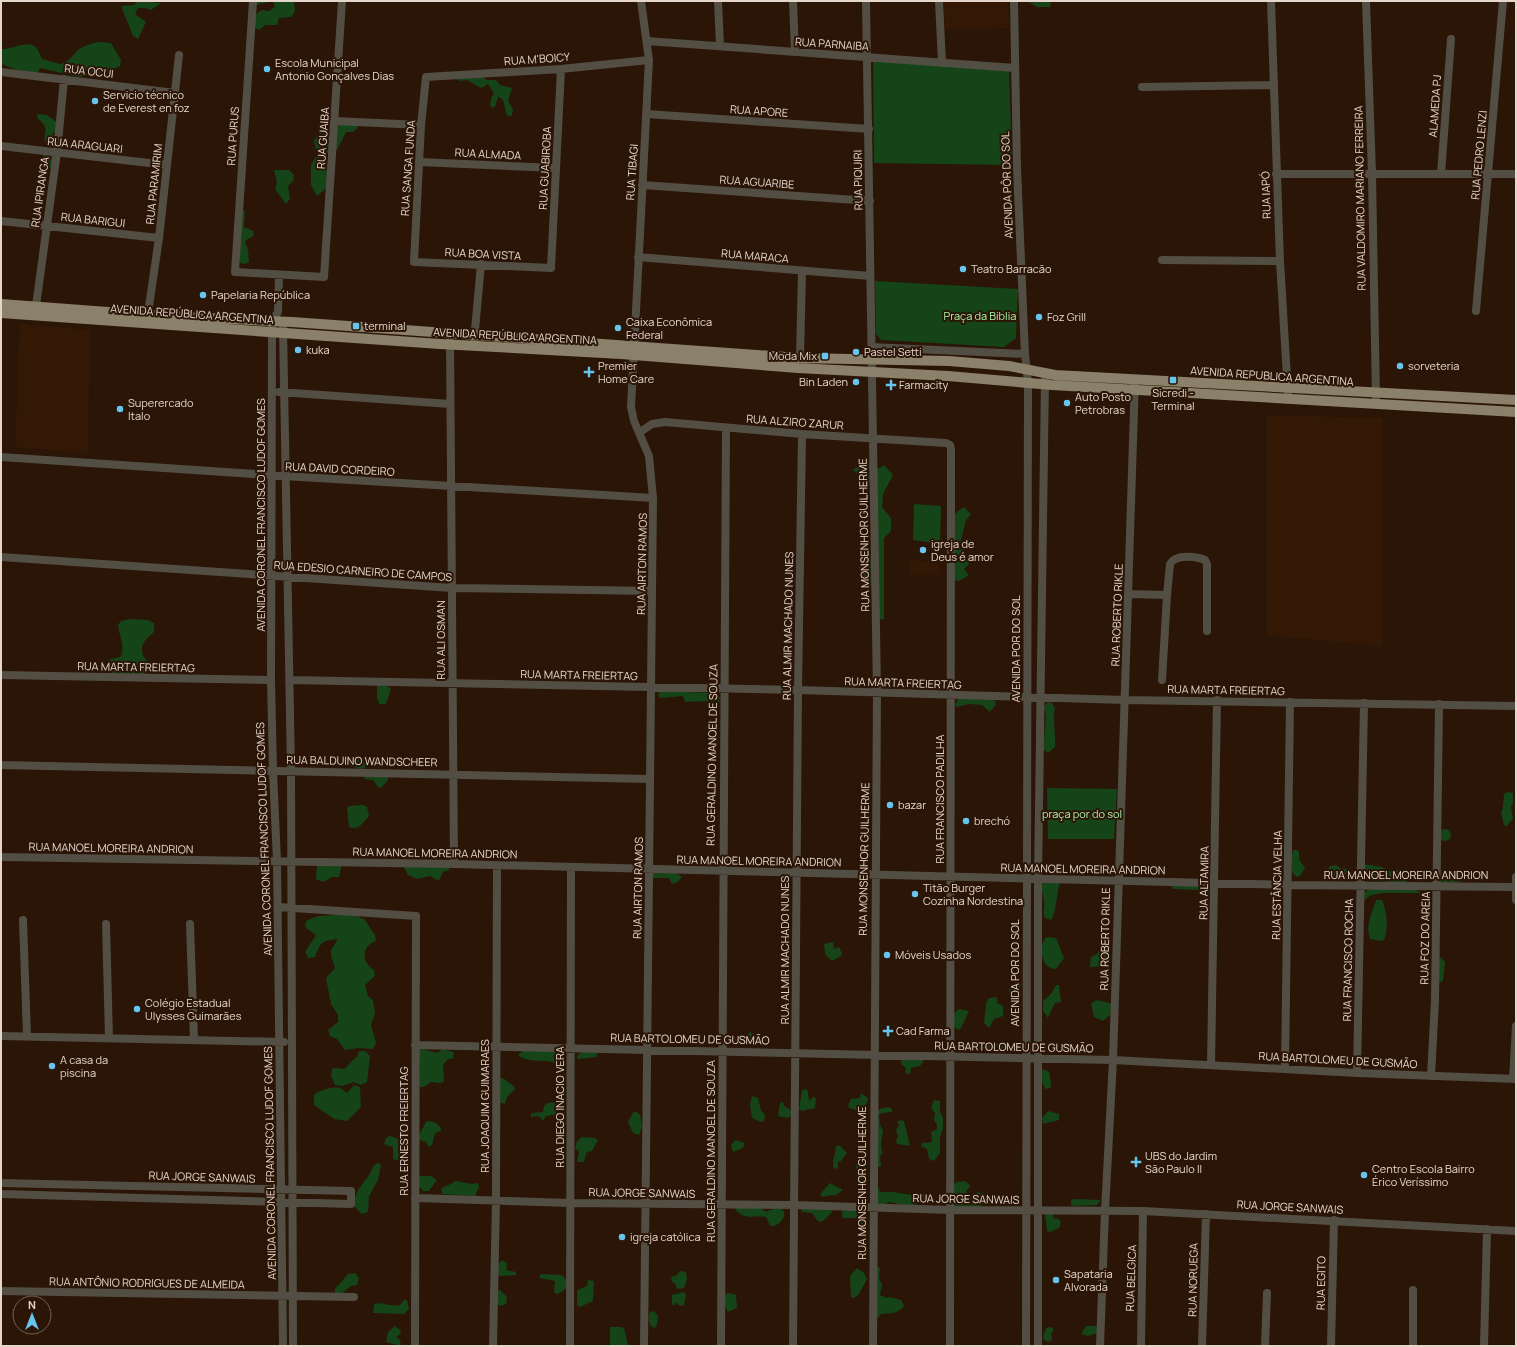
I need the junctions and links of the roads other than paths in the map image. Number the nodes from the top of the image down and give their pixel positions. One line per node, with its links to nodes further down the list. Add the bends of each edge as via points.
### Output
1 (253, 1): 54 (street, RUA PURUS, via 235,272)
2 (342, 1): 29 (street, RUA GUAIBA)
3 (641, 1): 13 (street, RUA TIBAGI)
4 (718, 1): 14 (street)
5 (793, 1): 15 (street)
6 (866, 1): 17 (street, RUA PIQUIRI)
7 (939, 1): 19 (street)
8 (1014, 1): 20 (street, AVENIDA PÔR DO SOL)
9 (1270, 1): 25 (street, RUA IAPÓ)
10 (1366, 1): 38 (street, RUA VALDOMIRO MARIANO FERREIRA)
11 (1503, 1): 40 (street, RUA PEDRO LENZI)
12 (1451, 39): 39 (street, ALAMEDA PJ)
13 (647, 41): 14 (street, RUA PARNAIBA); 18 (street, RUA TIBAGI)
14 (720, 46): 15 (street, RUA PARNAIBA)
15 (795, 52): 17 (street, RUA PARNAIBA)
16 (179, 55): 27 (street, RUA PARAMIRIM)
17 (868, 57): 19 (street, RUA PARNAIBA); 31 (street, RUA PIQUIRI)
18 (649, 60): 21 (street, RUA M'BOICY); 28 (street, RUA TIBAGI)
19 (942, 63): 20 (street, RUA PARNAIBA)
20 (1015, 68): 68 (street, AVENIDA PÔR DO SOL)
21 (561, 69): 23 (street, RUA M'BOICY); 36 (street, RUA GUABIROBA)
22 (1, 72): 24 (street, RUA OCUI)
23 (426, 76): 30 (street, RUA SANGA FUNDA)
24 (64, 79): 27 (street, RUA OCUI); 33 (street, RUA IPIRANGA)
25 (1273, 85): 26 (street); 37 (street, RUA IAPÓ)
26 (1142, 87)
27 (175, 93): 35 (street, RUA PARAMIRIM)
28 (647, 114): 31 (street, RUA APORE); 42 (street, RUA TIBAGI)
29 (335, 121): 30 (street); 54 (street, RUA GUAIBA, via 324,277)
30 (421, 125): 34 (street, RUA SANGA FUNDA)
31 (869, 129): 43 (street, RUA PIQUIRI)
32 (1, 146): 33 (street, RUA ARAGUARI)
33 (57, 152): 35 (street, RUA ARAGUARI); 45 (street, RUA IPIRANGA)
34 (419, 162): 36 (street, RUA ALMADA); 50 (street, RUA SANGA FUNDA)
35 (167, 165): 46 (street, RUA PARAMIRIM)
36 (556, 168): 52 (street, RUA GUABIROBA)
37 (1276, 174): 38 (street); 49 (street, RUA IAPÓ)
38 (1372, 174): 39 (street); 80 (street, RUA VALDOMIRO MARIANO FERREIRA)
39 (1441, 174): 40 (street)
40 (1489, 174): 41 (street); 58 (street, RUA PEDRO LENZI)
41 (1516, 174)
42 (642, 185): 43 (street, RUA AGUARIBE); 47 (street, RUA TIBAGI)
43 (870, 201): 55 (street, RUA PIQUIRI)
44 (1, 221): 45 (street, RUA BARIGUI)
45 (46, 226): 46 (street, RUA BARIGUI); 57 (street, RUA IPIRANGA)
46 (159, 238): 60 (street, RUA PARAMIRIM)
47 (638, 257): 53 (street, RUA MARACA); 67 (street, RUA TIBAGI)
48 (1162, 260): 49 (street)
49 (1280, 261): 79 (street, RUA IAPÓ)
50 (414, 262): 51 (street, RUA BOA VISTA)
51 (481, 264): 52 (street, RUA BOA VISTA); 64 (street)
52 (551, 268)
53 (802, 271): 55 (street, RUA MARACA); 69 (street)
54 (279, 275): 61 (street, AVENIDA CORONEL FRANCISCO LUDOF GOMES)
55 (870, 276): 66 (street, RUA PIQUIRI)
56 (1, 304): 57 (main road, AVENIDA REPÚBLICA ARGENTINA)
57 (35, 311): 59 (main road, AVENIDA REPÚBLICA ARGENTINA); 60 (main road, AVENIDA REPÚBLICA ARGENTINA)
58 (1476, 311)
59 (1, 312)
60 (147, 318): 61 (main road, AVENIDA REPÚBLICA ARGENTINA); 62 (main road, AVENIDA REPÚBLICA ARGENTINA)
61 (279, 321): 62 (main road, AVENIDA REPÚBLICA ARGENTINA); 63 (main road, AVENIDA REPÚBLICA ARGENTINA); 65 (main road, AVENIDA REPÚBLICA ARGENTINA); 78 (street, AVENIDA CORONEL FRANCISCO LUDOF GOMES)
62 (272, 331): 77 (street, AVENIDA CORONEL FRANCISCO LUDOF GOMES)
63 (450, 334): 64 (main road, AVENIDA REPÚBLICA ARGENTINA); 65 (street, RUA ALI OSMAN)
64 (474, 341): 65 (main road, AVENIDA REPÚBLICA ARGENTINA); 67 (main road, AVENIDA REPÚBLICA ARGENTINA)
65 (450, 344): 82 (street, RUA ALI OSMAN)
66 (871, 347): 68 (street); 70 (street, RUA PIQUIRI)
67 (633, 350): 69 (main road, AVENIDA REPÚBLICA ARGENTINA); 72 (main road, AVENIDA REPÚBLICA ARGENTINA, via 798,368); 85 (street, RUA TIBAGI, via 631,407)
68 (1025, 354): 71 (street, AVENIDA PÔR DO SOL)
69 (800, 358): 70 (main road, AVENIDA REPÚBLICA ARGENTINA)
70 (871, 358): 71 (main road, AVENIDA REPÚBLICA ARGENTINA); 72 (street, RUA PIQUIRI)
71 (1027, 368): 73 (main road, AVENIDA REPUBLICA ARGENTINA); 74 (street, AVENIDA POR DO SOL)
72 (872, 371): 74 (main road, AVENIDA REPÚBLICA ARGENTINA); 87 (street, RUA MONSENHOR GUILHERME)
73 (1044, 374): 75 (main road, AVENIDA REPUBLICA ARGENTINA); 76 (street, AVENIDA POR DO SOL)
74 (1028, 384): 76 (main road, AVENIDA REPUBLICA ARGENTINA); 112 (street, AVENIDA POR DO SOL)
75 (1134, 384): 76 (main road, AVENIDA REPUBLICA ARGENTINA); 79 (main road, AVENIDA REPUBLICA ARGENTINA); 99 (street, RUA ROBERTO RIKLE)
76 (1045, 385): 113 (street, AVENIDA POR DO SOL)
77 (272, 391): 78 (street); 90 (street, AVENIDA CORONEL FRANCISCO LUDOF GOMES)
78 (283, 392): 82 (street); 91 (street, AVENIDA CORONEL FRANCISCO LUDOF GOMES)
79 (1288, 394): 80 (main road, AVENIDA REPUBLICA ARGENTINA)
80 (1376, 399): 81 (main road, AVENIDA REPUBLICA ARGENTINA); 83 (main road, AVENIDA REPUBLICA ARGENTINA)
81 (1516, 400)
82 (450, 404): 92 (street, RUA ALI OSMAN)
83 (1516, 412)
84 (726, 428): 85 (street, RUA ALZIRO ZARUR, via 665,422 652,424); 86 (street, RUA ALZIRO ZARUR); 108 (street, RUA GERALDINO MANOEL DE SOUZA)
85 (640, 432): 93 (street, RUA AIRTON RAMOS, via 650,456)
86 (802, 434): 87 (street, RUA ALZIRO ZARUR); 109 (street, RUA ALMIR MACHADO NUNES)
87 (874, 439): 88 (street, RUA ALZIRO ZARUR); 110 (street, RUA MONSENHOR GUILHERME)
88 (950, 445): 111 (street, RUA FRANCISCO PADILHA)
89 (1, 457): 90 (street, RUA DAVID CORDEIRO)
90 (272, 476): 91 (street, RUA DAVID CORDEIRO); 95 (street, AVENIDA CORONEL FRANCISCO LUDOF GOMES)
91 (284, 476): 92 (street, RUA DAVID CORDEIRO); 96 (street, AVENIDA CORONEL FRANCISCO LUDOF GOMES)
92 (451, 486): 93 (street, RUA DAVID CORDEIRO); 97 (street, RUA ALI OSMAN)
93 (653, 498): 98 (street, RUA AIRTON RAMOS)
94 (1, 558): 95 (street, RUA EDESIO CARNEIRO DE CAMPOS)
95 (272, 576): 96 (street, RUA EDESIO CARNEIRO DE CAMPOS); 103 (street, AVENIDA CORONEL FRANCISCO LUDOF GOMES)
96 (287, 576): 97 (street, RUA EDESIO CARNEIRO DE CAMPOS); 104 (street, AVENIDA CORONEL FRANCISCO LUDOF GOMES)
97 (452, 588): 98 (street, RUA EDESIO CARNEIRO DE CAMPOS); 106 (street, RUA ALI OSMAN)
98 (652, 591): 107 (street, RUA AIRTON RAMOS)
99 (1129, 594): 100 (street); 114 (street, RUA ROBERTO RIKLE)
100 (1167, 595): 101 (street, via 1172,560 1205,560); 105 (street)
101 (1207, 631)
102 (1, 675): 103 (street, RUA MARTA FREIERTAG)
103 (271, 680): 122 (street, AVENIDA CORONEL FRANCISCO LUDOF GOMES)
104 (289, 680): 106 (street, RUA MARTA FREIERTAG); 121 (street, AVENIDA CORONEL FRANCISCO LUDOF GOMES)
105 (1162, 680)
106 (452, 684): 107 (street, RUA MARTA FREIERTAG); 123 (street, RUA ALI OSMAN)
107 (651, 687): 108 (street, RUA MARTA FREIERTAG); 124 (street, RUA AIRTON RAMOS)
108 (724, 688): 109 (street, RUA MARTA FREIERTAG); 132 (street, RUA GERALDINO MANOEL DE SOUZA)
109 (798, 690): 110 (street, RUA MARTA FREIERTAG); 133 (street, RUA ALMIR MACHADO NUNES)
110 (877, 692): 111 (street, RUA MARTA FREIERTAG); 134 (street, RUA MONSENHOR GUILHERME)
111 (952, 696): 112 (street, RUA MARTA FREIERTAG); 135 (street, RUA FRANCISCO PADILHA)
112 (1027, 698): 113 (street, RUA MARTA FREIERTAG); 137 (street, AVENIDA POR DO SOL)
113 (1040, 698): 114 (street, RUA MARTA FREIERTAG); 138 (street, AVENIDA POR DO SOL)
114 (1125, 700): 115 (street, RUA MARTA FREIERTAG); 139 (street, RUA ROBERTO RIKLE)
115 (1217, 700): 116 (street, RUA MARTA FREIERTAG); 140 (street, RUA ALTAMIRA)
116 (1290, 702): 117 (street, RUA MARTA FREIERTAG); 141 (street, RUA ESTÂNCIA VELHA)
117 (1364, 703): 118 (street, RUA MARTA FREIERTAG); 142 (street, RUA FRANCISCO ROCHA)
118 (1439, 704): 119 (street, RUA MARTA FREIERTAG); 143 (street, RUA FOZ DO AREIA)
119 (1516, 706)
120 (1, 765): 122 (street, RUA BALDUINO WANDSCHEER)
121 (291, 770): 122 (street, RUA BALDUINO WANDSCHEER); 123 (street, RUA BALDUINO WANDSCHEER); 127 (street, AVENIDA CORONEL FRANCISCO LUDOF GOMES)
122 (273, 771): 126 (street, AVENIDA CORONEL FRANCISCO LUDOF GOMES)
123 (453, 774): 124 (street, RUA BALDUINO WANDSCHEER); 128 (street, RUA ALI OSMAN)
124 (650, 778): 131 (street, RUA AIRTON RAMOS)
125 (1, 857): 126 (street, RUA MANOEL MOREIRA ANDRION)
126 (277, 861): 127 (street, RUA MANOEL MOREIRA ANDRION); 146 (street, AVENIDA CORONEL FRANCISCO LUDOF GOMES)
127 (290, 861): 128 (street, RUA MANOEL MOREIRA ANDRION); 147 (street, AVENIDA CORONEL FRANCISCO LUDOF GOMES)
128 (454, 864): 129 (street, RUA MANOEL MOREIRA ANDRION)
129 (497, 866): 130 (street, RUA MANOEL MOREIRA ANDRION); 159 (street, RUA JOAQUIM GUIMARAES)
130 (571, 868): 131 (street, RUA MANOEL MOREIRA ANDRION); 160 (street, RUA DIEGO INACIO VERA)
131 (649, 870): 132 (street, RUA MANOEL MOREIRA ANDRION); 161 (street, RUA AIRTON RAMOS)
132 (722, 871): 133 (street, RUA MANOEL MOREIRA ANDRION); 162 (street, RUA GERALDINO MANOEL DE SOUZA)
133 (797, 873): 134 (street, RUA MANOEL MOREIRA ANDRION); 163 (street, RUA ALMIR MACHADO NUNES)
134 (875, 875): 135 (street, RUA MANOEL MOREIRA ANDRION); 164 (street, RUA MONSENHOR GUILHERME)
135 (951, 876): 137 (street, RUA MANOEL MOREIRA ANDRION); 165 (street, RUA FRANCISCO PADILHA)
136 (1516, 877): 144 (street)
137 (1026, 878): 138 (street, RUA MANOEL MOREIRA ANDRION); 166 (street, AVENIDA POR DO SOL)
138 (1038, 879): 139 (street, RUA MANOEL MOREIRA ANDRION); 167 (street, AVENIDA POR DO SOL)
139 (1118, 880): 140 (street, RUA MANOEL MOREIRA ANDRION); 168 (street, RUA ROBERTO RIKLE)
140 (1215, 883): 141 (street, RUA MANOEL MOREIRA ANDRION); 169 (street, RUA ALTAMIRA)
141 (1288, 885): 142 (street, RUA MANOEL MOREIRA ANDRION); 170 (street, RUA ESTÂNCIA VELHA)
142 (1361, 886): 143 (street, RUA MANOEL MOREIRA ANDRION); 171 (street, RUA FRANCISCO ROCHA)
143 (1436, 887): 144 (street, RUA MANOEL MOREIRA ANDRION); 172 (street, RUA FOZ DO AREIA)
144 (1516, 887): 145 (street)
145 (1516, 900)
146 (278, 906): 147 (street); 156 (street, AVENIDA CORONEL FRANCISCO LUDOF GOMES)
147 (290, 907): 157 (street, AVENIDA CORONEL FRANCISCO LUDOF GOMES); 158 (street, RUA ERNESTO FREIERTAG, via 416,916)
148 (23, 920): 153 (street)
149 (106, 924): 154 (street)
150 (190, 924): 155 (street)
151 (1516, 1026): 173 (street)
152 (1, 1036): 153 (street)
153 (27, 1036): 154 (street)
154 (109, 1038): 155 (street)
155 (194, 1040): 156 (street)
156 (280, 1042): 157 (street); 175 (street, AVENIDA CORONEL FRANCISCO LUDOF GOMES)
157 (290, 1042): 176 (street, AVENIDA CORONEL FRANCISCO LUDOF GOMES)
158 (415, 1045): 159 (street, RUA BARTOLOMEU DE GUSMÃO); 178 (street, RUA ERNESTO FREIERTAG)
159 (496, 1047): 160 (street, RUA BARTOLOMEU DE GUSMÃO); 179 (street, RUA JOAQUIM GUIMARAES)
160 (571, 1048): 161 (street, RUA BARTOLOMEU DE GUSMÃO); 182 (street, RUA DIEGO INACIO VERA)
161 (647, 1049): 162 (street, RUA BARTOLOMEU DE GUSMÃO); 183 (street, RUA AIRTON RAMOS)
162 (722, 1051): 163 (street, RUA BARTOLOMEU DE GUSMÃO); 184 (street, RUA GERALDINO MANOEL DE SOUZA)
163 (796, 1053): 164 (street, RUA BARTOLOMEU DE GUSMÃO); 185 (street, RUA ALMIR MACHADO NUNES)
164 (874, 1054): 165 (street, RUA BARTOLOMEU DE GUSMÃO); 186 (street, RUA MONSENHOR GUILHERME)
165 (950, 1057): 166 (street, RUA BARTOLOMEU DE GUSMÃO); 187 (street, RUA FRANCISCO PADILHA)
166 (1026, 1058): 167 (street, RUA BARTOLOMEU DE GUSMÃO); 188 (street, AVENIDA POR DO SOL)
167 (1037, 1058): 168 (street, RUA BARTOLOMEU DE GUSMÃO); 189 (street, AVENIDA POR DO SOL)
168 (1113, 1060): 169 (street, RUA BARTOLOMEU DE GUSMÃO); 190 (street, RUA ROBERTO RIKLE)
169 (1211, 1065): 170 (street, RUA BARTOLOMEU DE GUSMÃO)
170 (1285, 1069): 171 (street, RUA BARTOLOMEU DE GUSMÃO)
171 (1356, 1073): 172 (street, RUA BARTOLOMEU DE GUSMÃO)
172 (1431, 1076): 173 (street, RUA BARTOLOMEU DE GUSMÃO)
173 (1515, 1079)
174 (1, 1183): 175 (street, RUA JORGE SANWAIS)
175 (282, 1190): 176 (street, RUA JORGE SANWAIS); 180 (street, AVENIDA CORONEL FRANCISCO LUDOF GOMES)
176 (292, 1190): 181 (street, AVENIDA CORONEL FRANCISCO LUDOF GOMES); 181 (street, RUA JORGE SANWAIS, via 351,1191 351,1204)
177 (1, 1194): 180 (street, RUA JORGE SANWAIS)
178 (416, 1198): 179 (street, RUA JORGE SANWAIS); 204 (street, RUA ERNESTO FREIERTAG)
179 (496, 1200): 182 (street, RUA JORGE SANWAIS); 205 (street, RUA JOAQUIM GUIMARAES)
180 (281, 1201): 181 (street, RUA JORGE SANWAIS); 199 (street, AVENIDA CORONEL FRANCISCO LUDOF GOMES)
181 (292, 1201): 200 (street, AVENIDA CORONEL FRANCISCO LUDOF GOMES)
182 (570, 1203): 183 (street, RUA JORGE SANWAIS); 206 (street, RUA DIEGO INACIO VERA)
183 (645, 1204): 184 (street, RUA JORGE SANWAIS); 207 (street, RUA AIRTON RAMOS)
184 (722, 1205): 185 (street, RUA JORGE SANWAIS); 208 (street, RUA GERALDINO MANOEL DE SOUZA)
185 (795, 1206): 186 (street, RUA JORGE SANWAIS); 209 (street, RUA ALMIR MACHADO NUNES)
186 (873, 1208): 187 (street, RUA JORGE SANWAIS); 210 (street, RUA MONSENHOR GUILHERME)
187 (951, 1210): 188 (street, RUA JORGE SANWAIS); 211 (street, RUA FRANCISCO PADILHA)
188 (1026, 1210): 189 (street, RUA JORGE SANWAIS); 212 (street, AVENIDA POR DO SOL)
189 (1038, 1211): 190 (street, RUA JORGE SANWAIS); 213 (street, AVENIDA POR DO SOL)
190 (1105, 1211): 191 (street, RUA JORGE SANWAIS); 214 (street, RUA ROBERTO RIKLE)
191 (1143, 1211): 192 (street, RUA JORGE SANWAIS); 215 (street, RUA BELGICA)
192 (1206, 1214): 193 (street, RUA JORGE SANWAIS); 216 (street, RUA NORUEGA)
193 (1334, 1220): 194 (street, RUA JORGE SANWAIS); 218 (street, RUA EGITO)
194 (1488, 1229): 195 (street, RUA JORGE SANWAIS); 220 (street)
195 (1516, 1232)
196 (1413, 1290): 219 (street)
197 (1, 1291): 199 (street, RUA ANTÔNIO RODRIGUES DE ALMEIDA)
198 (1267, 1293): 217 (street)
199 (283, 1296): 200 (street, RUA ANTÔNIO RODRIGUES DE ALMEIDA); 202 (street, AVENIDA CORONEL FRANCISCO LUDOF GOMES)
200 (293, 1296): 201 (street, RUA ANTÔNIO RODRIGUES DE ALMEIDA); 203 (street, AVENIDA CORONEL FRANCISCO LUDOF GOMES)
201 (354, 1297)
202 (283, 1346)
203 (293, 1346)
204 (415, 1346)
205 (493, 1346)
206 (570, 1346)
207 (644, 1346)
208 (721, 1346)
209 (793, 1346)
210 (873, 1346)
211 (950, 1346)
212 (1026, 1346)
213 (1038, 1346)
214 (1100, 1346)
215 (1141, 1346)
216 (1202, 1346)
217 (1266, 1346)
218 (1331, 1346)
219 (1413, 1346)
220 (1484, 1346)

